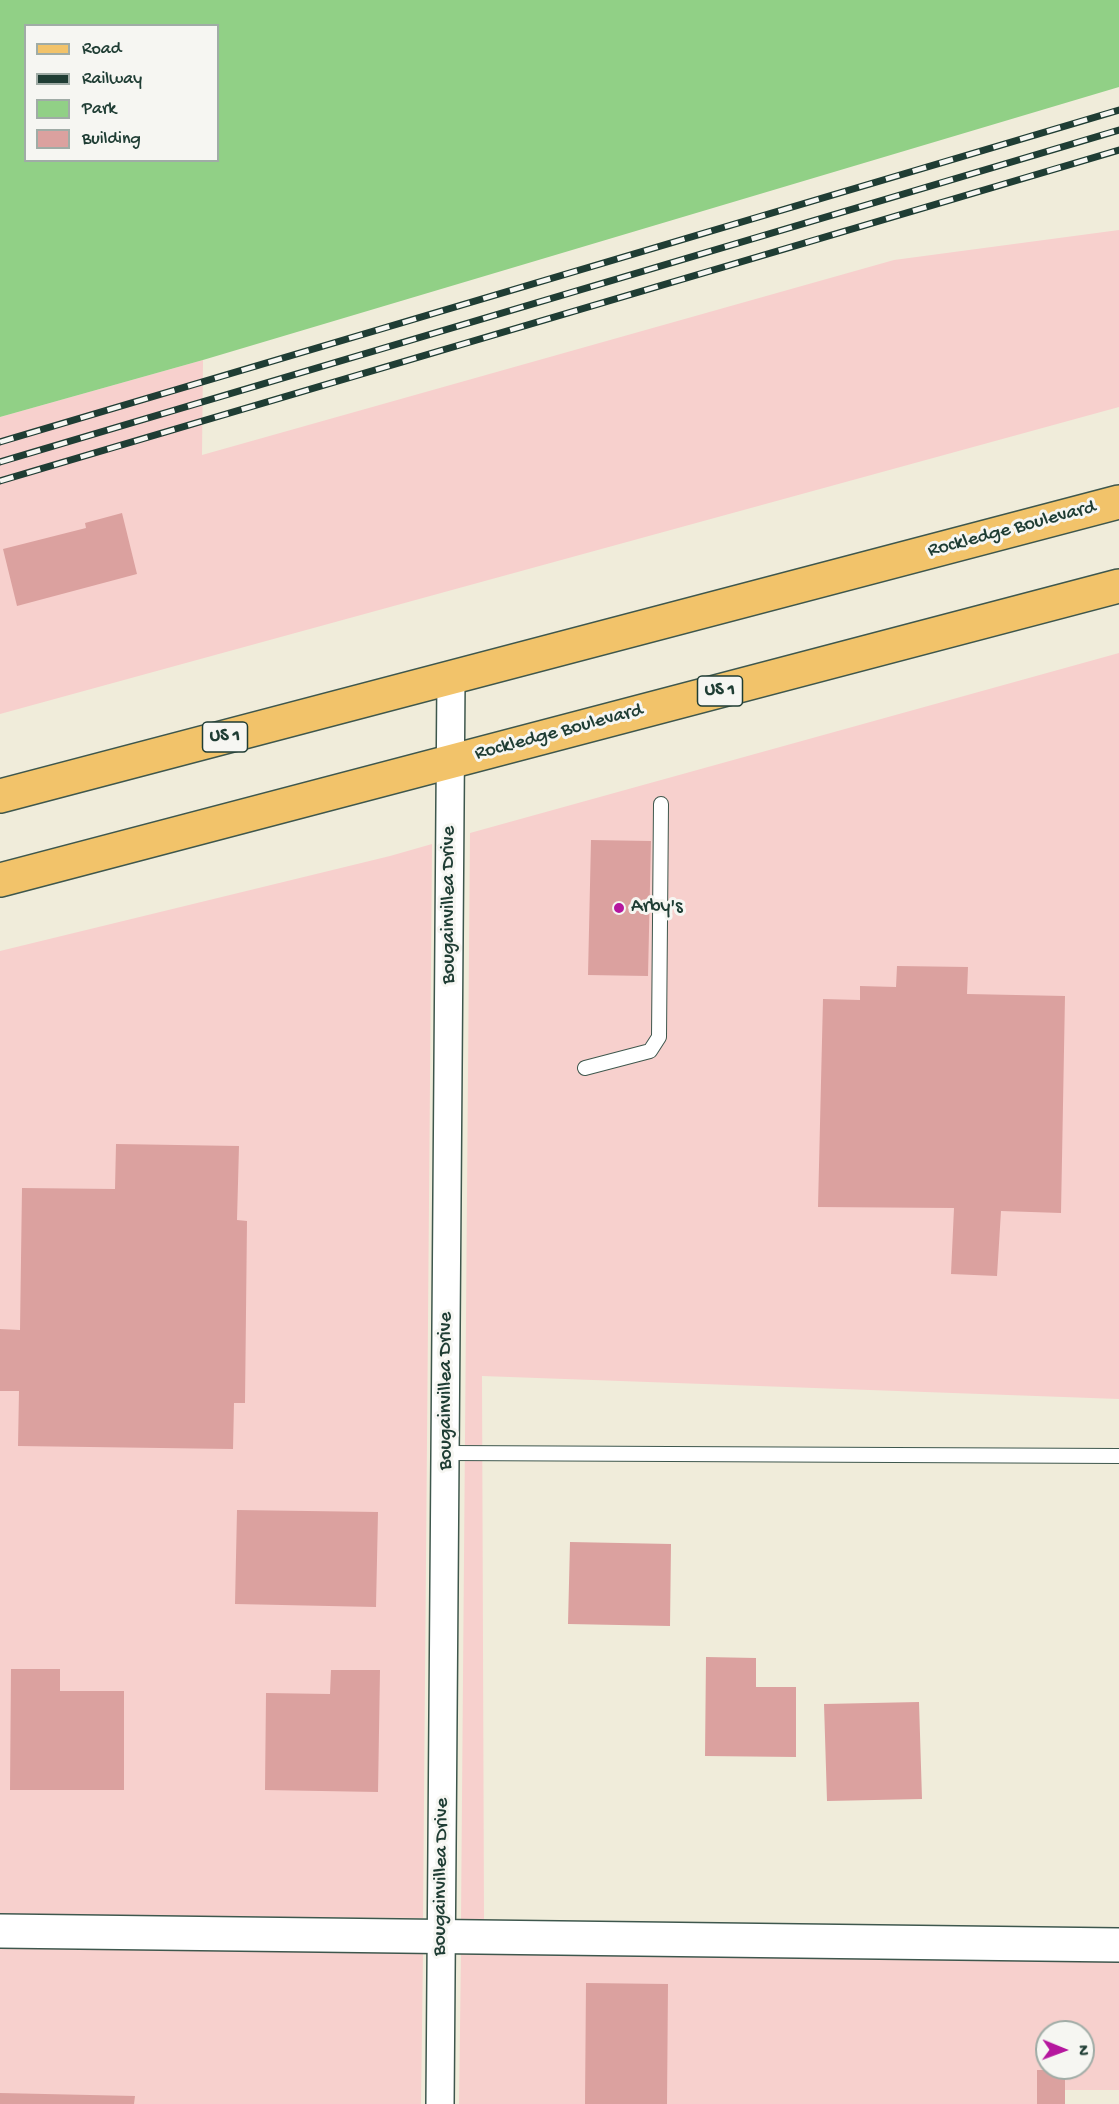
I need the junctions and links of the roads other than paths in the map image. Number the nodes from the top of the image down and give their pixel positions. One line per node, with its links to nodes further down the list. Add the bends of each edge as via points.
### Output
1 (1119, 502): 3 (main road, Rockledge Boulevard / US 1)
2 (1119, 586): 4 (main road, Rockledge Boulevard / US 1)
3 (451, 678): 4 (street, Bougainvillea Drive); 5 (main road, Rockledge Boulevard / US 1)
4 (452, 762): 7 (main road, Rockledge Boulevard / US 1); 9 (street, Bougainvillea Drive)
5 (0, 796)
6 (661, 804): 8 (lane, via 659,1037 650,1051)
7 (0, 880)
8 (585, 1068)
9 (446, 1453): 10 (lane); 12 (street, Bougainvillea Drive)
10 (1119, 1456)
11 (0, 1931): 12 (street)
12 (442, 1935): 13 (street); 14 (street, Bougainvillea Drive)
13 (1119, 1945)
14 (440, 2104)

